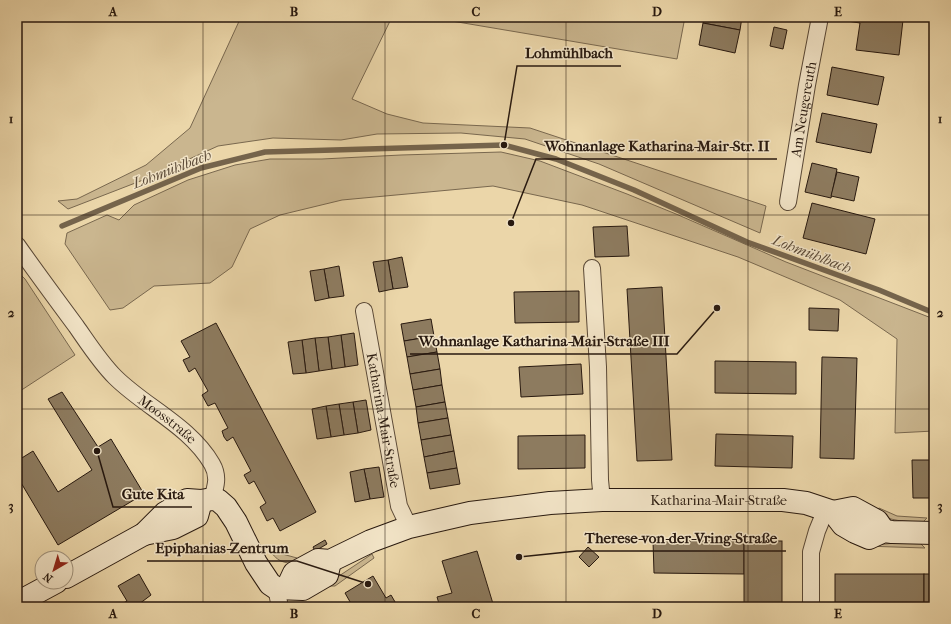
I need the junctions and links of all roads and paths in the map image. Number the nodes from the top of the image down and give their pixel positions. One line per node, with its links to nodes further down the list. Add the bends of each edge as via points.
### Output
1 (820, 17): 2 (street, Am Neugereuth)
2 (788, 202)
3 (17, 245): 6 (street, Moosstraße, via 113,376 134,395 182,430 201,449 216,472 216,484)
4 (592, 268): 7 (street)
5 (364, 311): 9 (street, Katharina-Mair-Straße, via 399,506)
6 (206, 500): 11 (street, via 187,500 177,505 144,534); 13 (street, via 218,500 226,507 256,563 270,584)
7 (602, 500): 8 (street, Katharina-Mair-Straße, via 783,500 806,503); 9 (street, Katharina-Mair-Straße, via 550,503 470,513)
8 (830, 511): 10 (street, via 843,525 869,538 884,531); 15 (street, via 817,531 811,552)
9 (410, 527): 13 (street, Katharina-Mair-Straße, via 370,541 330,561 327,575 303,589)
10 (934, 533)
11 (74, 573)
12 (41, 590): 14 (street)
13 (281, 594)
14 (17, 603)
15 (811, 607)

